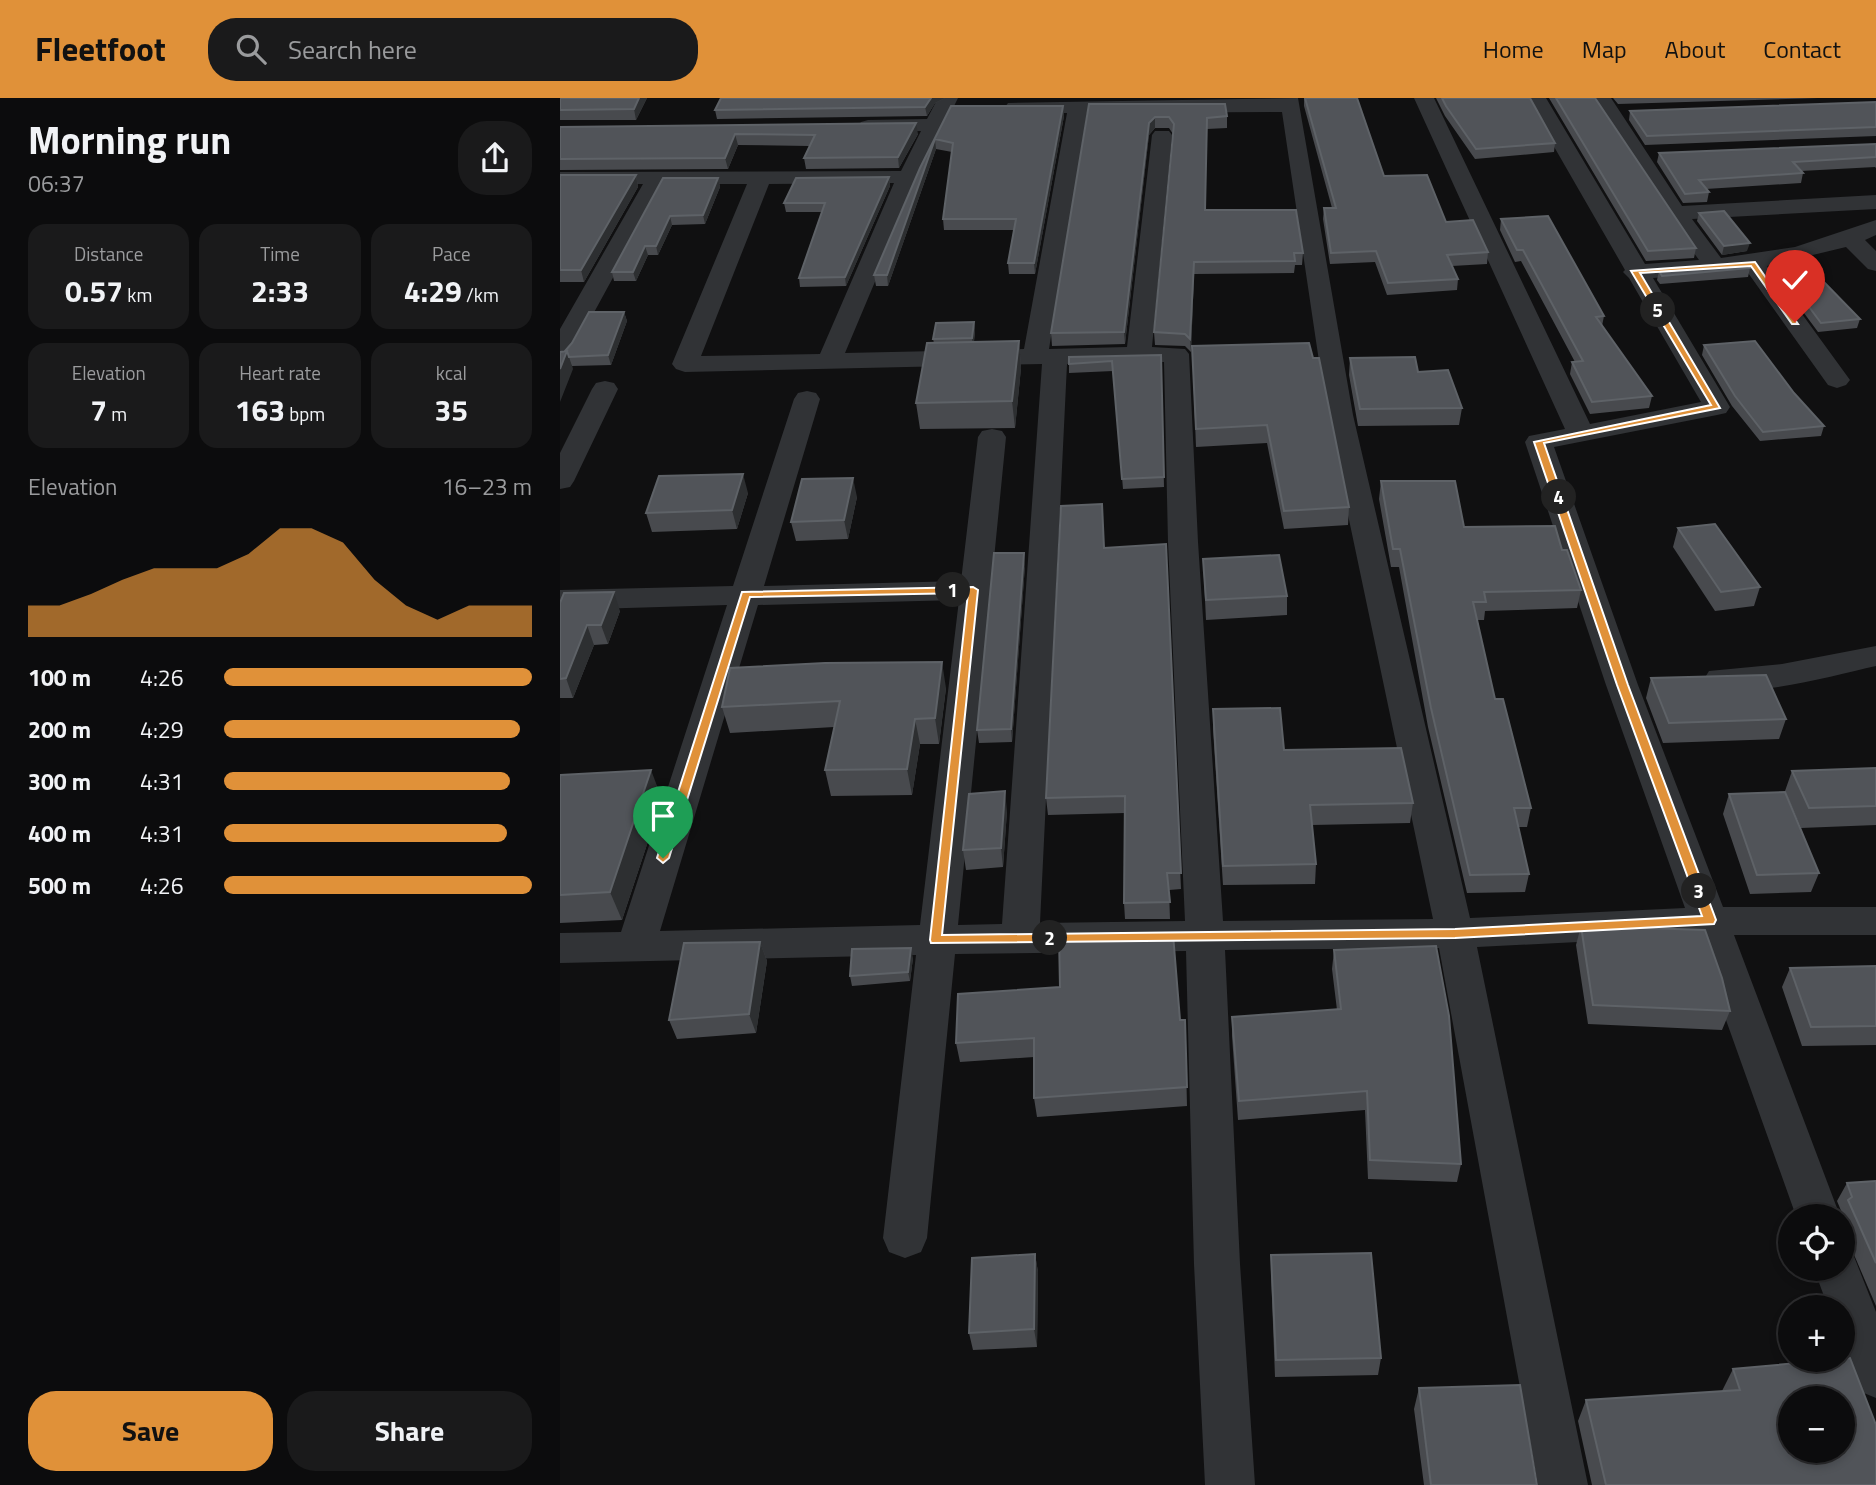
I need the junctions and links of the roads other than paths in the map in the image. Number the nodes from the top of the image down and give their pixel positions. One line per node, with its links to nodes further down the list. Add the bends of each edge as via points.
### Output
1 (1424, 98): 35 (street)
2 (1536, 98): 27 (street)
3 (1042, 102): 8 (street); 9 (street)
4 (1119, 102): 5 (street); 9 (street)
5 (1288, 102): 45 (street, via 1340,415)
6 (1606, 105): 11 (street); 15 (street)
7 (972, 107): 10 (street)
8 (1000, 107)
9 (1078, 107): 30 (street)
10 (943, 110): 12 (street); 17 (street)
11 (1637, 112)
12 (852, 126)
13 (1162, 135): 29 (street)
14 (1664, 153): 15 (street)
15 (1638, 154): 21 (street)
16 (761, 177): 17 (street); 19 (street); 31 (street, via 685,364)
17 (908, 177): 31 (street)
18 (560, 178): 19 (street)
19 (657, 178): 28 (street)
20 (1876, 202): 21 (street)
21 (1676, 213): 26 (street)
22 (1876, 227): 23 (street)
23 (1850, 238): 24 (street); 25 (street)
24 (1753, 263): 26 (street); 32 (street)
25 (1876, 264)
26 (1715, 266): 27 (street)
27 (1635, 271): 35 (street, via 1717,407)
28 (560, 351)
29 (1139, 354): 30 (street); 46 (street, via 1176,354)
30 (1045, 357): 31 (street); 47 (street)
31 (829, 361)
32 (1837, 380)
33 (605, 389): 37 (street)
34 (807, 399): 39 (street)
35 (1581, 433): 43 (street, via 1539,442 1636,684)
36 (992, 438): 38 (street)
37 (560, 481)
38 (973, 590): 39 (street); 48 (street)
39 (746, 594): 40 (street); 49 (street)
40 (560, 600)
41 (1876, 656): 42 (street, via 1782,675)
42 (1689, 681)
43 (1710, 920): 44 (street); 45 (street); 51 (street)
44 (1876, 921)
45 (1455, 933): 46 (street); 56 (street)
46 (1205, 936): 47 (street); 55 (street)
47 (1020, 938): 48 (street)
48 (936, 940): 49 (street); 52 (street)
49 (636, 946): 50 (street)
50 (560, 948)
51 (1814, 1204)
52 (905, 1238)
53 (1841, 1281): 54 (street)
54 (1876, 1375)
55 (1230, 1485)
56 (1563, 1485)

